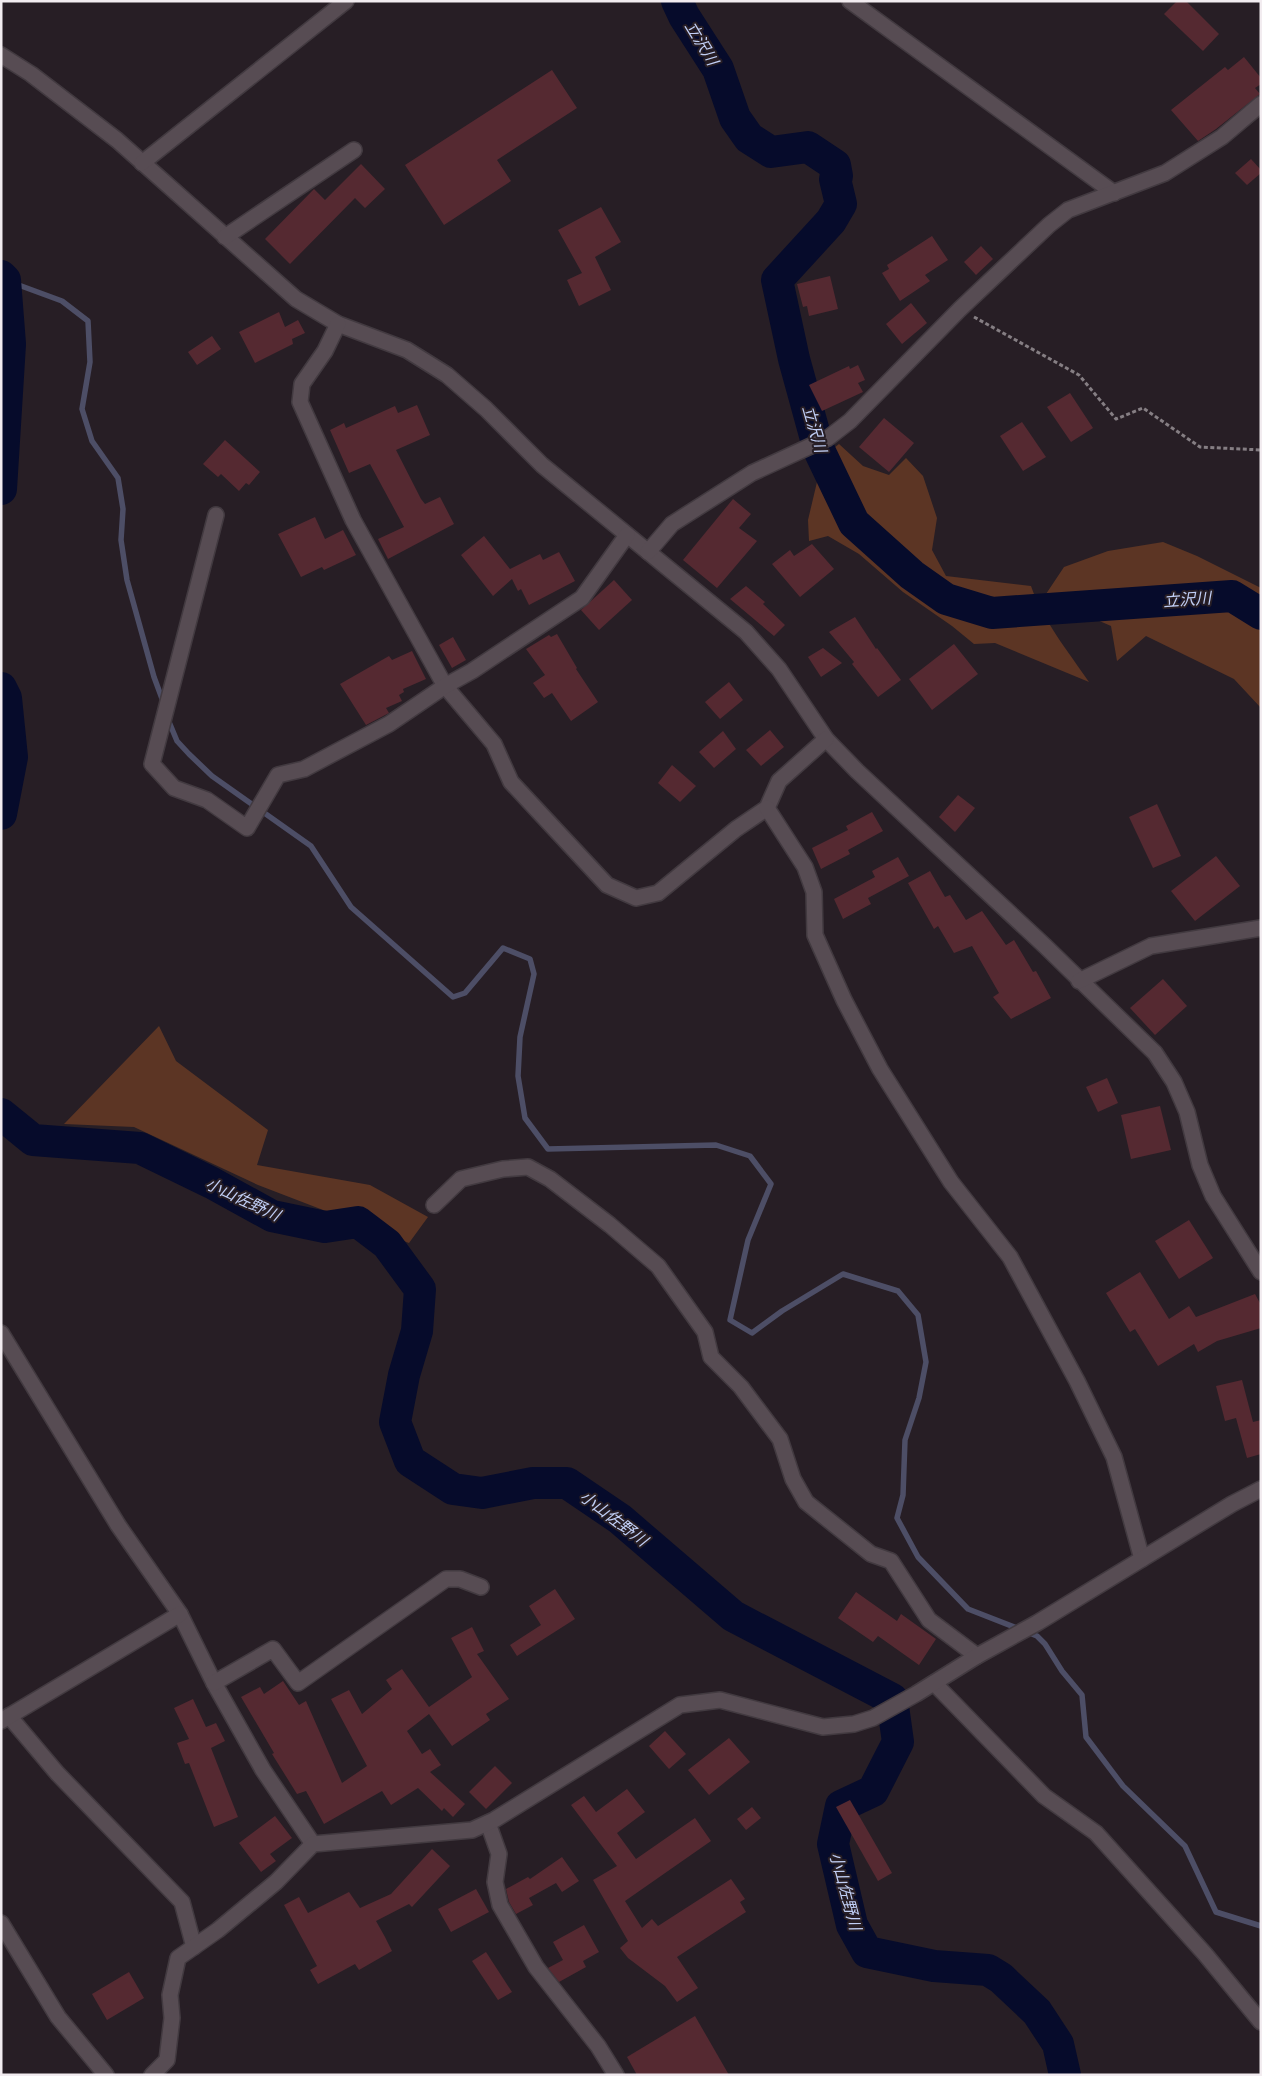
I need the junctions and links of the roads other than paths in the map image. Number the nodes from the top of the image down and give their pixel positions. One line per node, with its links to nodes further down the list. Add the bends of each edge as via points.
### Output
1 (346, 1): 6 (street)
2 (850, 1): 7 (street)
3 (1, 55): 6 (street, via 76,107)
4 (1261, 104): 7 (street, via 1222,137 1165,173)
5 (354, 150): 8 (street)
6 (142, 163): 8 (street)
7 (1114, 193): 12 (street, via 1068,210 1049,225 960,309 850,421 828,438 752,472 672,524)
8 (225, 237): 9 (street, via 296,299)
9 (338, 324): 11 (street, via 408,350 447,375 542,465); 13 (street, via 325,351 302,384 300,402 353,520)
10 (216, 515): 13 (street, via 152,764 174,788 207,800 247,828 278,775 304,769 389,724)
11 (627, 535): 12 (street); 13 (street, via 582,598)
12 (648, 552): 14 (street, via 746,632 779,669)
13 (445, 686): 15 (street, via 494,744 510,782 607,885 636,898 658,893 736,829)
14 (826, 739): 15 (street, via 778,781); 17 (street)
15 (767, 808): 22 (street, via 805,867 814,892 816,935 844,1000 880,1069 951,1182 1010,1257 1077,1381 1114,1457)
16 (1261, 928): 17 (street, via 1151,946)
17 (1079, 981): 19 (street, via 1155,1053 1174,1082 1187,1112 1200,1165 1213,1196)
18 (434, 1205): 25 (street, via 461,1179 503,1168 528,1167 550,1179 610,1226 658,1266 705,1332 711,1357 741,1387 780,1440 793,1479 806,1502 871,1554 891,1560 929,1620)
19 (1261, 1272)
20 (1, 1334): 24 (street, via 118,1525)
21 (1261, 1489): 22 (street)
22 (1142, 1559): 25 (street)
23 (480, 1587): 26 (street, via 460,1578 446,1579 298,1683 272,1649)
24 (180, 1614): 26 (street); 28 (street)
25 (977, 1656): 27 (street)
26 (214, 1682): 30 (street, via 263,1770)
27 (934, 1683): 29 (street, via 873,1718 854,1724 823,1727 720,1700 680,1705); 33 (street, via 1044,1796 1096,1833 1205,1954)
28 (5, 1719): 32 (street, via 182,1902)
29 (488, 1823): 30 (street, via 472,1830); 36 (street, via 499,1854 495,1882 500,1905 536,1968 598,2046)
30 (313, 1844): 32 (street, via 276,1882)
31 (1, 1923): 34 (street, via 58,2017)
32 (194, 1947): 35 (street, via 178,1958 170,1996 172,2018 167,2060)
33 (1261, 2022)
34 (106, 2075)
35 (152, 2075)
36 (616, 2075)

